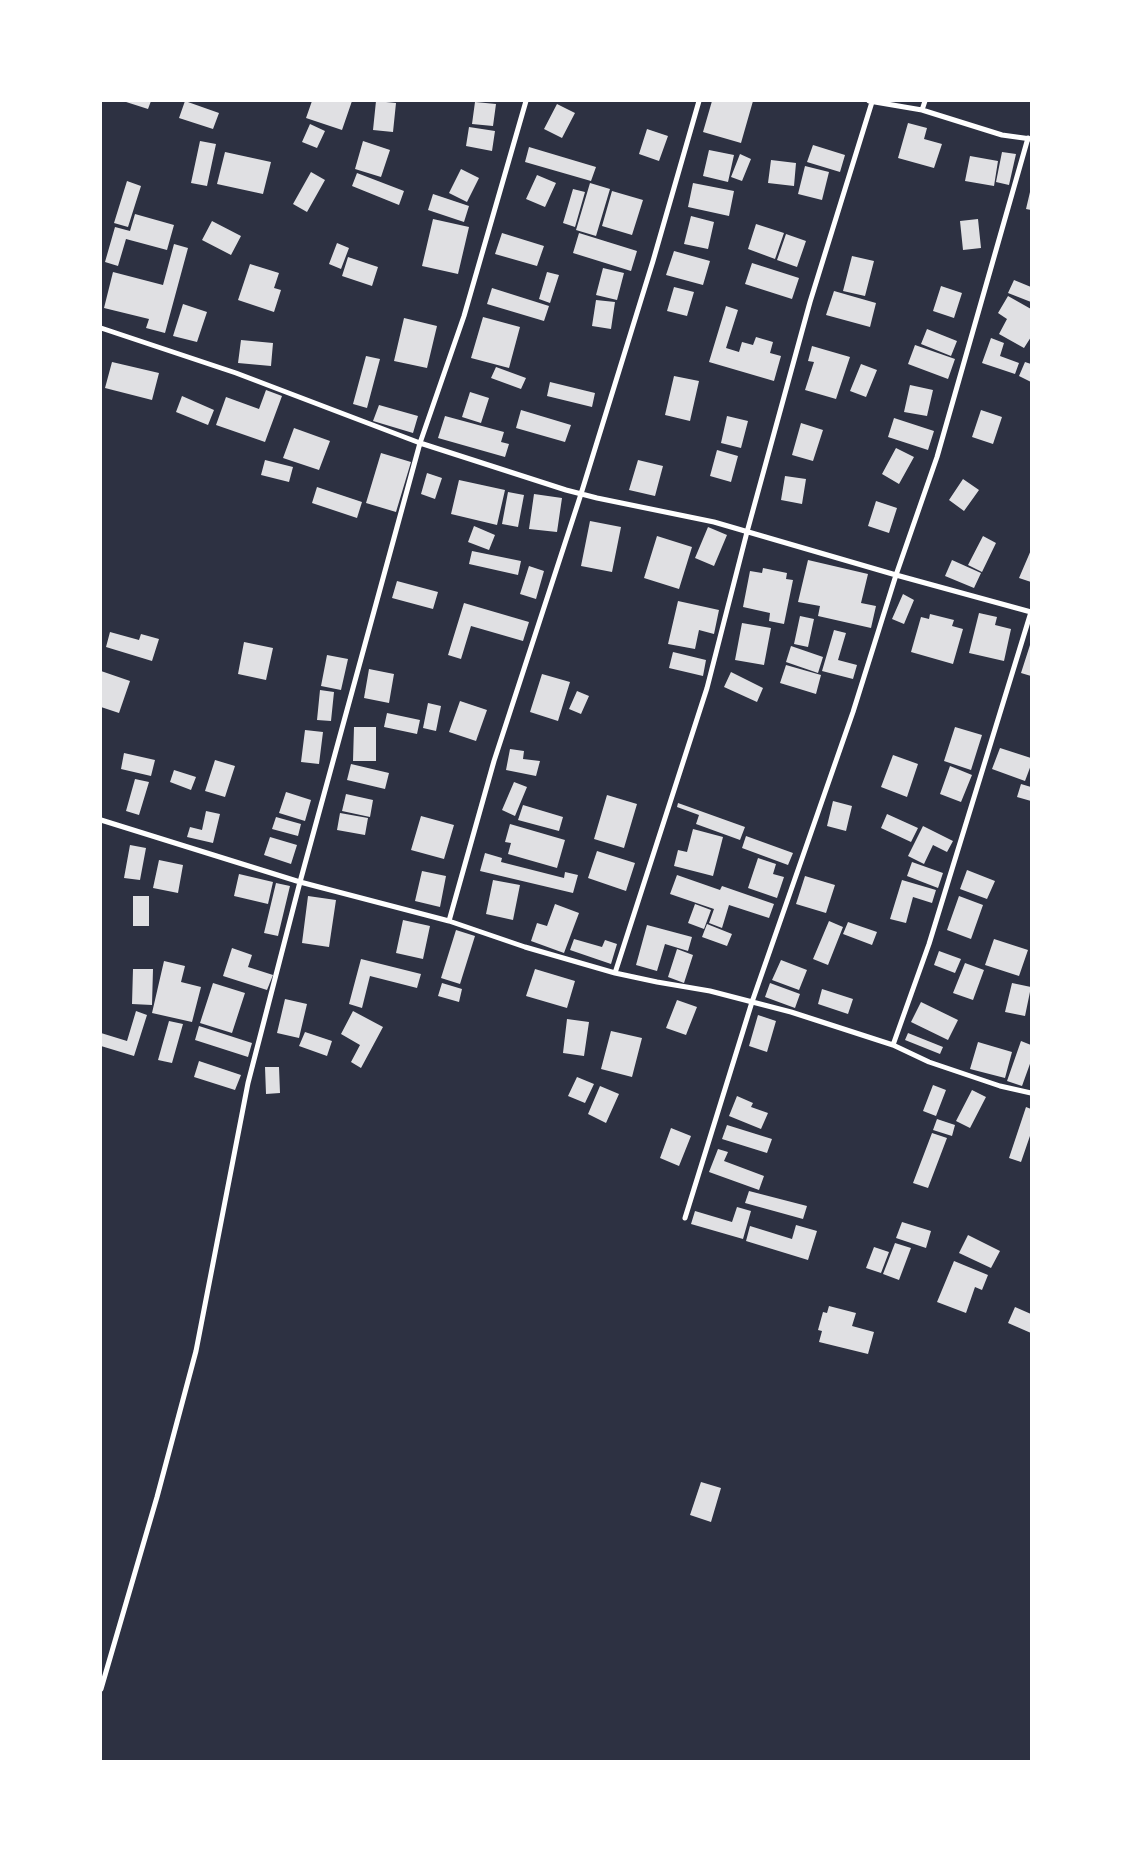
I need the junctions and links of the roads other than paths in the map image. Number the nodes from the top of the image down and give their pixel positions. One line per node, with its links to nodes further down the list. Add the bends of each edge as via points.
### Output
1 (526, 101): 8 (street, via 464,316)
2 (699, 101): 9 (street)
3 (925, 101): 5 (street)
4 (871, 102): 5 (street); 10 (street, via 810,302)
5 (922, 110): 6 (street, via 1002,135)
6 (1029, 139): 11 (street, via 937,457)
7 (101, 328): 8 (street, via 236,373)
8 (420, 443): 9 (street); 14 (street)
9 (581, 494): 10 (street, via 714,522); 15 (street, via 494,762)
10 (746, 532): 11 (street); 16 (street, via 707,688)
11 (896, 575): 12 (street); 17 (street, via 853,712)
12 (1031, 612): 18 (street, via 929,944)
13 (101, 820): 14 (street)
14 (300, 882): 15 (street); 21 (street, via 248,1083 196,1351)
15 (449, 921): 16 (street)
16 (615, 973): 17 (street)
17 (752, 1002): 18 (street); 20 (street)
18 (894, 1045): 19 (street, via 929,1062)
19 (1031, 1093)
20 (685, 1218)
21 (101, 1689)

